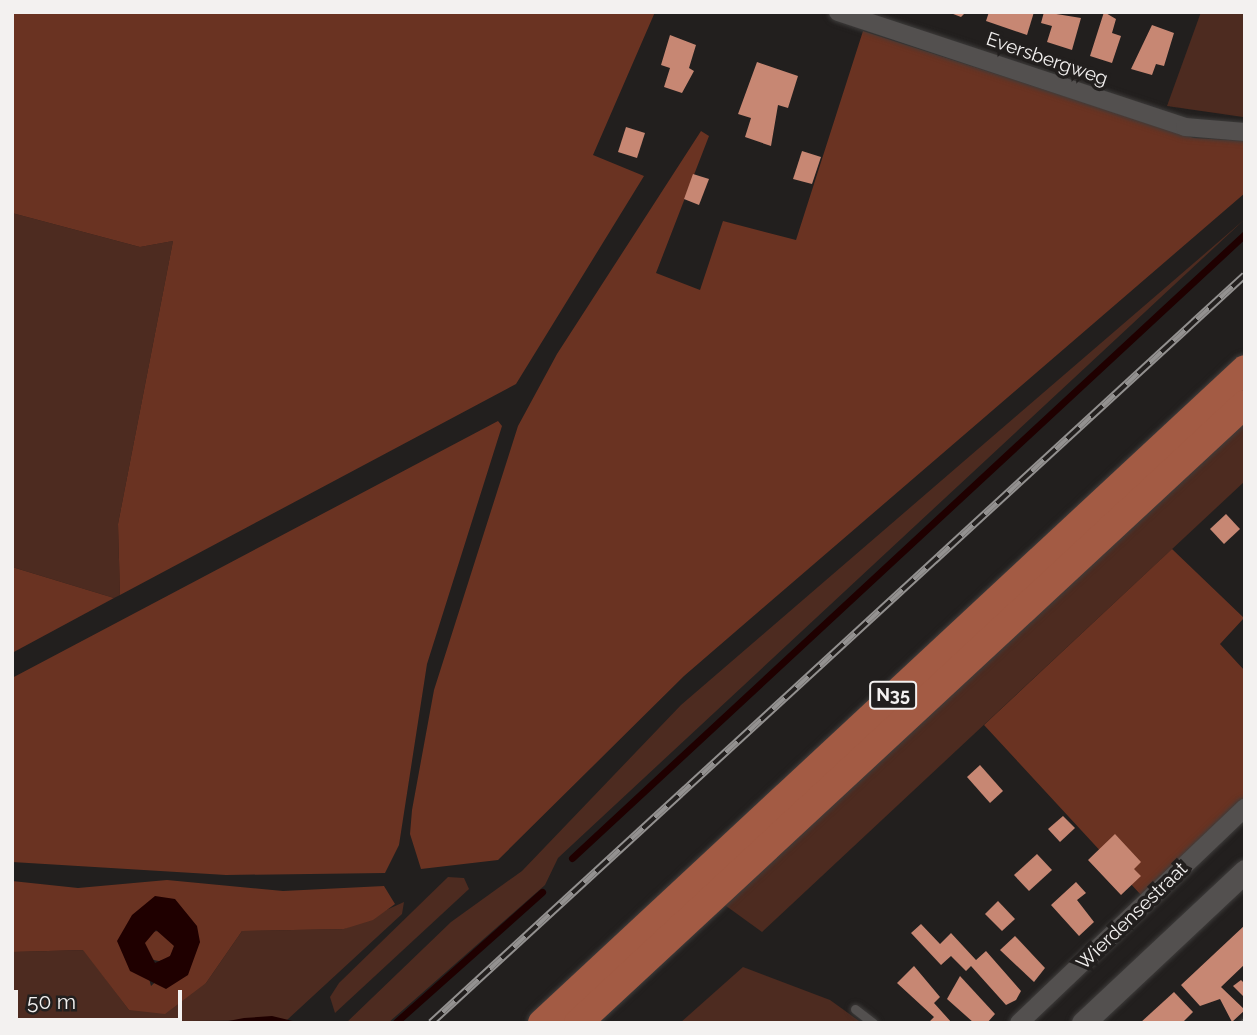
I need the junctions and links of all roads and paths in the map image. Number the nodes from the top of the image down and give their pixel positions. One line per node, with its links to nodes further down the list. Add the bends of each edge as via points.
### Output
1 (838, 12): 2 (street, Eversbergweg, via 1185,127)
2 (1245, 132)
3 (1245, 369): 8 (main road, N35)
4 (1245, 404): 9 (main road, N35)
5 (1245, 808): 11 (street, Wierdensestraat)
6 (1245, 872): 12 (street)
7 (855, 1009): 10 (lane)
8 (542, 1023)
9 (578, 1023)
10 (873, 1023)
11 (1019, 1023)
12 (1083, 1023)

